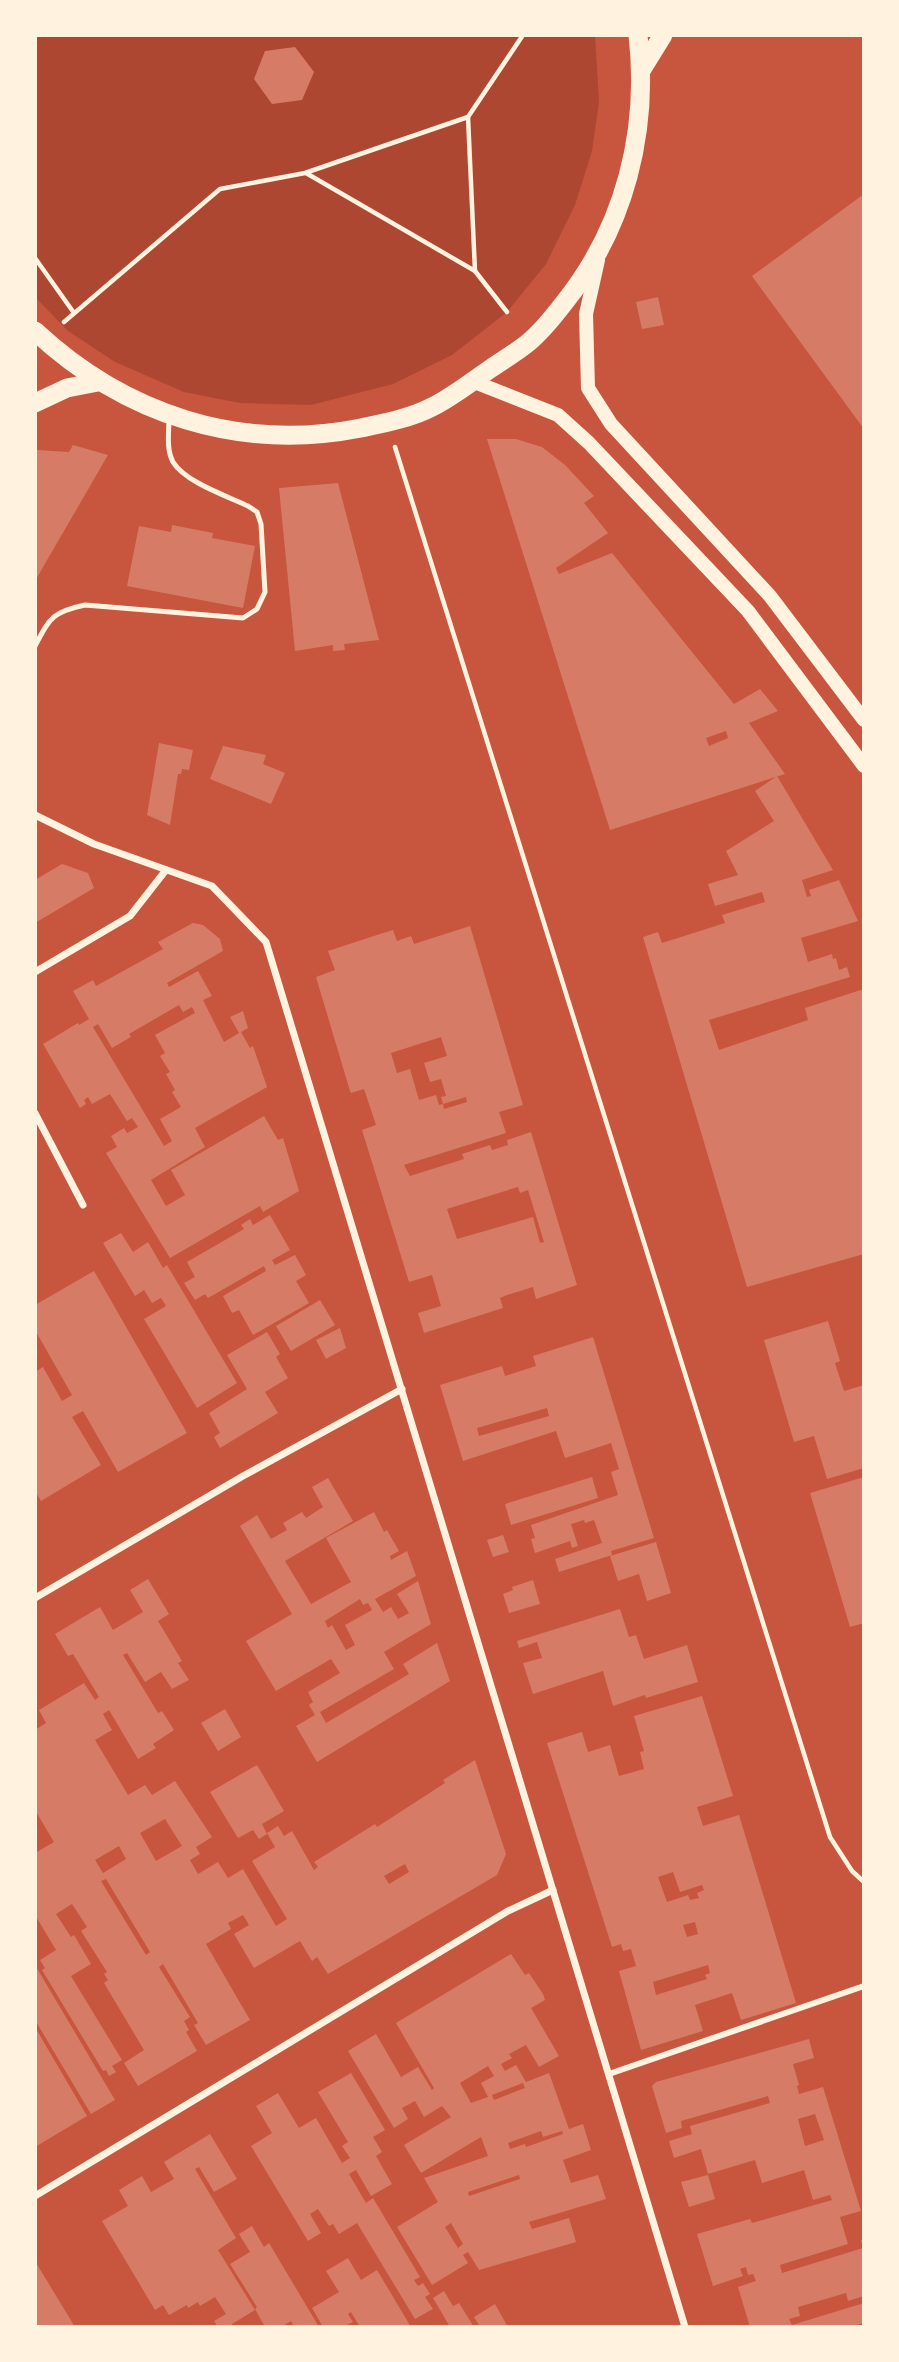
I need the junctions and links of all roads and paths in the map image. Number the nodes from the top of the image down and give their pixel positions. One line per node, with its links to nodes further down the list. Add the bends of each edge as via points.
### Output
1 (523, 35): 5 (path)
2 (638, 35): 4 (highway)
3 (663, 35): 4 (highway)
4 (642, 69): 7 (highway, via 639,132 625,192)
5 (468, 117): 6 (path); 9 (path)
6 (305, 173): 8 (path, via 220,189 74,313); 9 (path)
7 (600, 250): 12 (highway, via 580,283 530,341); 18 (main road, via 586,314 588,388 611,424 770,596)
8 (35, 258)
9 (475, 271): 10 (path)
10 (508, 312)
11 (35, 331): 13 (highway)
12 (472, 381): 16 (highway, via 432,407); 19 (main road, via 558,415 589,443 748,611)
13 (99, 382): 14 (highway, via 67,388); 15 (highway)
14 (35, 404)
15 (169, 415): 16 (highway, via 268,436 328,435); 17 (lane, via 171,454 185,475 257,512 265,592 257,608 243,618 85,605 61,610)
16 (387, 423): 27 (path, via 830,1837)
17 (35, 646)
18 (864, 720)
19 (864, 766)
20 (35, 815): 21 (street, via 94,844)
21 (166, 870): 22 (street, via 131,916); 25 (street, via 212,886 266,942)
22 (35, 972)
23 (35, 1113): 24 (street)
24 (83, 1205)
25 (402, 1389): 26 (street); 28 (street)
26 (35, 1598)
27 (864, 1882)
28 (553, 1890): 30 (street); 31 (street, via 496,1918)
29 (864, 1986): 30 (street)
30 (609, 2074): 32 (street)
31 (35, 2196)
32 (685, 2327)

